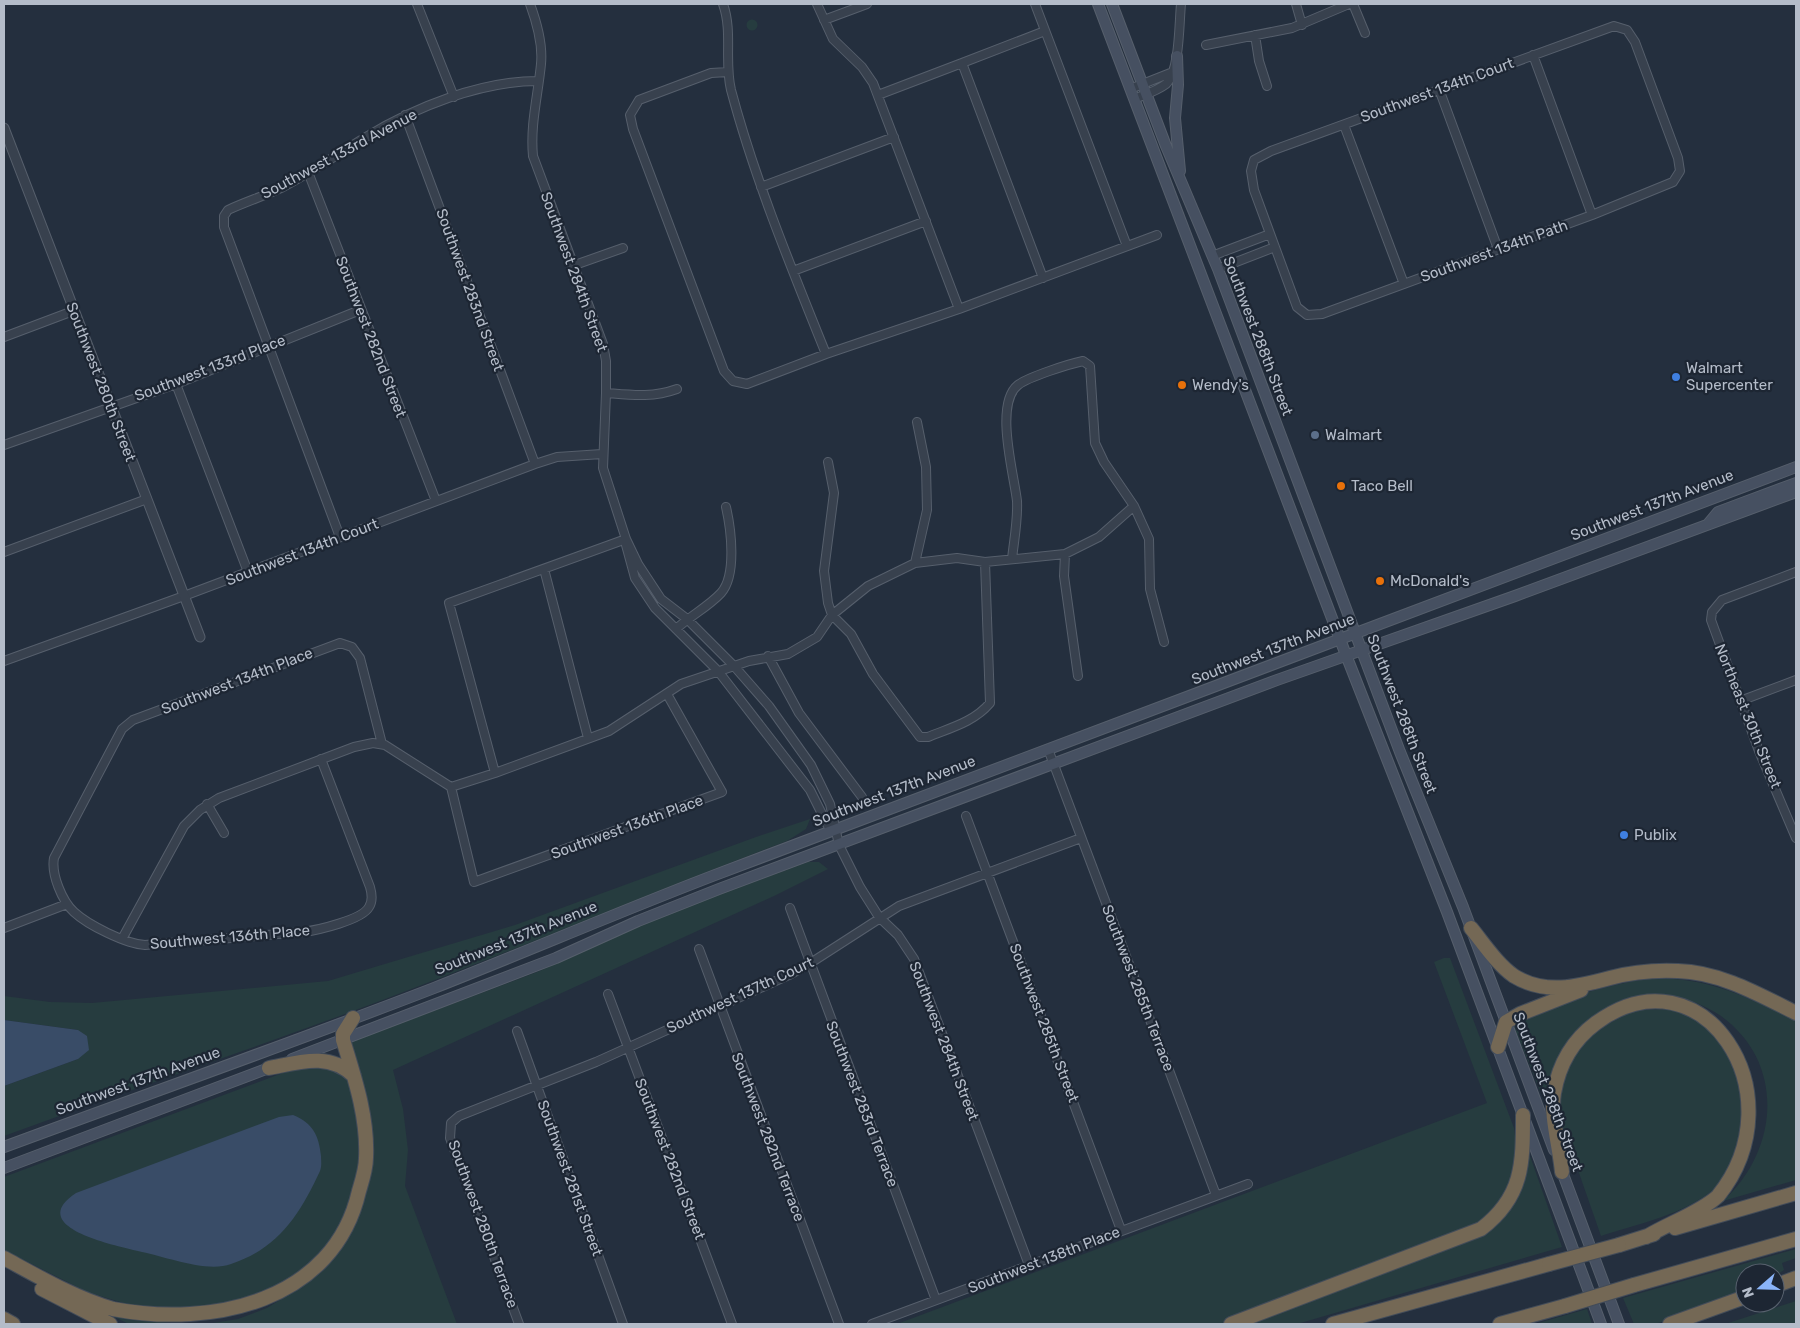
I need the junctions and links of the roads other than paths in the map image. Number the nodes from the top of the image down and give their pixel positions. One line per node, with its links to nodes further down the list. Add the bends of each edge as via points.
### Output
1 (417, 4): 28 (street)
2 (530, 4): 22 (street, Southwest 284th Street, via 540,41)
3 (722, 4): 21 (street, via 729,27)
4 (817, 4): 12 (street)
5 (867, 4): 12 (street)
6 (1035, 4): 14 (street)
7 (1098, 4): 26 (main road, Southwest 288th Street)
8 (1112, 4): 24 (main road, Southwest 288th Street)
9 (1182, 4): 19 (street)
10 (1296, 4): 13 (street)
11 (1351, 4): 13 (street); 15 (street)
12 (824, 20): 27 (street, via 833,39 868,75)
13 (1302, 25): 16 (street)
14 (1045, 32): 20 (street); 41 (street)
15 (1365, 33)
16 (1255, 35): 17 (street); 23 (street)
17 (1206, 45)
18 (1533, 55): 25 (street, Southwest 134th Court); 34 (street, Southwest 134th Court, via 1606,27 1621,26 1628,30 1636,42 1678,158); 37 (street)
19 (1177, 56): 24 (street, via 1165,85); 35 (main road, via 1175,118)
20 (962, 63): 27 (street); 49 (street)
21 (728, 72): 36 (street); 56 (street, via 711,73 639,100 630,115 633,129 729,378 738,384 747,384)
22 (538, 81): 28 (street, Southwest 133rd Avenue, via 514,81); 46 (street, Southwest 284th Street, via 531,139 533,156)
23 (1267, 86)
24 (1144, 89): 26 (street); 35 (main road, Southwest 288th Street)
25 (1439, 90): 30 (street, Southwest 134th Court); 44 (street)
26 (1132, 94): 90 (main road, Southwest 288th Street)
27 (878, 95): 32 (street)
28 (454, 98): 29 (street, Southwest 133rd Avenue)
29 (405, 116): 33 (street, Southwest 133rd Avenue); 65 (street, Southwest 283nd Street)
30 (1344, 125): 39 (street, Southwest 134th Court, via 1254,160 1251,178); 50 (street)
31 (4, 128): 53 (street, Southwest 280th Street)
32 (894, 137): 36 (street); 38 (street)
33 (308, 172): 52 (street, Southwest 282nd Street); 55 (street, Southwest 133rd Avenue, via 281,188 228,210 224,216 224,227)
34 (1678, 177): 37 (street, Southwest 134th Path, via 1658,190)
35 (1181, 182): 45 (main road, Southwest 288th Street)
36 (761, 187): 48 (street)
37 (1592, 215): 44 (street, Southwest 134th Path)
38 (926, 221): 48 (street); 51 (street)
39 (1270, 234): 43 (street); 45 (street)
40 (1157, 235): 41 (street)
41 (1127, 246): 49 (street)
42 (623, 248): 46 (street)
43 (1274, 248): 47 (street); 50 (street, Southwest 134th Path, via 1293,300 1307,315 1322,314)
44 (1498, 249): 50 (street, Southwest 134th Path)
45 (1212, 256): 47 (main road, Southwest 288th Street)
46 (572, 266): 59 (street, Southwest 284th Street, via 603,344)
47 (1218, 270): 88 (main road, Southwest 288th Street)
48 (793, 271): 56 (street)
49 (1043, 278): 51 (street)
50 (1404, 284)
51 (959, 309): 56 (street)
52 (360, 310): 55 (street, Southwest 133rd Place); 70 (street, Southwest 282nd Street)
53 (73, 311): 54 (street); 60 (street, Southwest 280th Street)
54 (4, 337)
55 (268, 346): 57 (street, Southwest 133rd Place); 74 (street)
56 (826, 354)
57 (176, 384): 60 (street, Southwest 133rd Place); 82 (street)
58 (677, 389): 59 (street, via 647,396)
59 (606, 393): 63 (street, Southwest 284th Street)
60 (110, 406): 62 (street, Southwest 133rd Place); 69 (street, Southwest 280th Street)
61 (917, 422): 80 (street, via 926,467 927,510)
62 (4, 445)
63 (602, 454): 65 (street, Southwest 134th Court, via 557,457); 75 (street, Southwest 284th Street, via 605,476)
64 (828, 462): 85 (street, via 834,493 824,571)
65 (535, 464): 70 (street, Southwest 134th Court)
66 (1796, 467): 88 (main road, Southwest 137th Avenue)
67 (1796, 483): 73 (main road, via 1718,512)
68 (1796, 492): 73 (main road, Southwest 137th Avenue)
69 (147, 499): 76 (street); 84 (street, Southwest 280th Street)
70 (436, 501): 74 (street, Southwest 134th Court)
71 (1134, 506): 77 (street, via 1099,537); 78 (street, via 1104,462 1096,443 1090,366 1083,361 1069,364 1018,385 1009,398 1006,421 1017,503); 91 (street, via 1149,539 1150,589)
72 (726, 507): 86 (street, via 731,532 729,582 721,593)
73 (1707, 524): 92 (main road, Southwest 137th Avenue)
74 (340, 537): 82 (street, Southwest 134th Court)
75 (626, 539): 81 (street); 86 (street, Southwest 284th Street, via 638,564 662,599); 87 (street, Southwest 284th Street, via 635,578 655,608)
76 (4, 552)
77 (1065, 554): 78 (street); 98 (street, via 1064,576)
78 (1012, 559): 79 (street)
79 (985, 562): 80 (street, via 957,558); 85 (street, via 990,702 983,712 970,720 928,737 920,737 873,674 851,634)
80 (915, 563): 85 (street, via 868,586)
81 (544, 569): 104 (street); 109 (street, via 449,603)
82 (248, 572): 84 (street, Southwest 134th Court)
83 (1796, 572): 102 (street, Northeast 30th Street, via 1722,600 1712,612 1711,620)
84 (184, 596): 89 (street, Southwest 280th Street); 95 (street, Southwest 134th Court)
85 (832, 615): 94 (street, via 817,637 788,654)
86 (687, 619): 87 (street); 96 (street, Southwest 284th Street)
87 (676, 629): 97 (street, Southwest 284th Street)
88 (1355, 633): 90 (main road, Southwest 137th Avenue); 92 (main road, Southwest 288th Street)
89 (200, 637)
90 (1340, 639): 93 (main road, Southwest 288th Street); 100 (main road, Southwest 137th Avenue)
91 (1164, 642)
92 (1361, 650): 93 (main road, Southwest 137th Avenue); 124 (main road, Southwest 288th Street)
93 (1346, 655): 103 (main road, Southwest 137th Avenue); 137 (main road, Southwest 288th Street)
94 (768, 656): 96 (street); 111 (street, via 799,713)
95 (4, 661)
96 (734, 666): 97 (street); 114 (street, Southwest 284th Street, via 769,706 812,765 830,804)
97 (718, 671): 101 (street, via 681,684); 114 (street, Southwest 284th Street, via 810,790 828,826)
98 (1078, 676)
99 (1796, 680): 102 (street)
100 (1210, 690): 103 (main road); 106 (main road, Southwest 137th Avenue)
101 (667, 694): 104 (street, via 609,731); 110 (street, Southwest 136th Place, via 722,792 474,882)
102 (1740, 700): 117 (street, Northeast 30th Street)
103 (1215, 703): 108 (main road, Southwest 137th Avenue)
104 (588, 738): 109 (street)
105 (382, 744): 107 (street, via 361,745); 110 (street); 120 (street, Southwest 134th Place, via 362,666 357,653 349,645 336,644 127,724 54,858 54,873)
106 (1048, 749): 108 (street, Southwest 285th Terrace); 114 (main road, Southwest 137th Avenue)
107 (321, 759): 112 (street); 125 (street, Southwest 136th Place, via 370,887 369,907 356,916 303,932 157,945 139,945)
108 (1053, 764): 116 (street, Southwest 285th Terrace); 118 (main road, Southwest 137th Avenue)
109 (495, 773): 110 (street)
110 (451, 787)
111 (862, 797)
112 (207, 804): 115 (street); 125 (street, via 184,826)
113 (966, 816): 119 (street, Southwest 285th Street)
114 (835, 830): 118 (street, Southwest 284th Street); 132 (main road, Southwest 137th Avenue, via 705,878 550,943)
115 (224, 833)
116 (1081, 838): 119 (street, Southwest 137th Court); 148 (street, Southwest 285th Terrace)
117 (1796, 838)
118 (839, 845): 122 (street, Southwest 284th Street); 135 (main road, Southwest 137th Avenue, via 656,914 556,958)
119 (988, 874): 122 (street, Southwest 137th Court, via 899,906); 149 (street, Southwest 285th Street)
120 (67, 904): 123 (street); 125 (street, Southwest 136th Place, via 80,917)
121 (790, 908): 127 (street, Southwest 283rd Terrace)
122 (879, 917): 127 (street, Southwest 137th Court); 153 (street, Southwest 284th Street, via 898,935 914,959)
123 (4, 928)
124 (1471, 928): 128 (highway, via 1500,962 1529,983 1551,989); 133 (main road, Southwest 288th Street)
125 (122, 939)
126 (699, 949): 130 (street, Southwest 282nd Terrace)
127 (809, 964): 130 (street, Southwest 137th Court); 155 (street, Southwest 283rd Terrace)
128 (1593, 984): 131 (highway, via 1636,973 1681,971 1750,990); 133 (highway)
129 (608, 994): 136 (street, Southwest 282nd Street)
130 (718, 1006): 136 (street, Southwest 137th Court); 163 (street, Southwest 282nd Terrace)
131 (1796, 1013)
132 (353, 1018): 135 (highway); 143 (main road, Southwest 137th Avenue)
133 (1506, 1022): 137 (highway); 145 (main road, Southwest 288th Street)
134 (517, 1031): 140 (street, Southwest 281st Street)
135 (343, 1040): 138 (main road, Southwest 137th Avenue); 139 (highway)
136 (628, 1047): 140 (street, Southwest 137th Court); 162 (street, Southwest 282nd Street)
137 (1498, 1047): 141 (main road, Southwest 288th Street)
138 (269, 1068): 139 (highway, via 311,1060 330,1061 346,1068); 144 (main road, Southwest 137th Avenue)
139 (354, 1076): 152 (highway, via 367,1128 366,1161 354,1215 329,1255 294,1288 265,1303 224,1316 158,1318 114,1309 61,1288)
140 (537, 1086): 142 (street, Southwest 137th Court, via 458,1116); 161 (street, Southwest 281st Street)
141 (1523, 1115): 165 (highway, via 1522,1169 1518,1181 1502,1209 1481,1229); 168 (main road, Southwest 288th Street)
142 (451, 1123): 160 (street, Southwest 280th Terrace, via 450,1138)
143 (4, 1147)
144 (4, 1168)
145 (1562, 1172): 150 (highway, via 1554,1093 1562,1064 1590,1027 1618,1010 1633,1005 1661,1003 1700,1012 1728,1030 1756,1074 1761,1110 1754,1143 1738,1174 1717,1197); 169 (main road, Southwest 288th Street)
146 (1248, 1184): 148 (street)
147 (1796, 1193): 150 (highway)
148 (1216, 1195): 149 (street, Southwest 138th Place)
149 (1121, 1230): 153 (street, Southwest 138th Place)
150 (1646, 1236): 166 (highway, bridge)
151 (1796, 1239): 167 (highway, bridge)
152 (4, 1258)
153 (1029, 1265): 155 (street, Southwest 138th Place)
154 (4, 1268): 159 (highway)
155 (936, 1300): 164 (street, Southwest 138th Place)
156 (1735, 1300): 170 (highway)
157 (4, 1319): 158 (highway)
158 (13, 1324)
159 (110, 1324)
160 (519, 1324)
161 (623, 1324)
162 (732, 1324)
163 (839, 1324)
164 (872, 1324)
165 (1231, 1324)
166 (1333, 1324)
167 (1500, 1324)
168 (1601, 1324)
169 (1619, 1324)
170 (1670, 1324)

